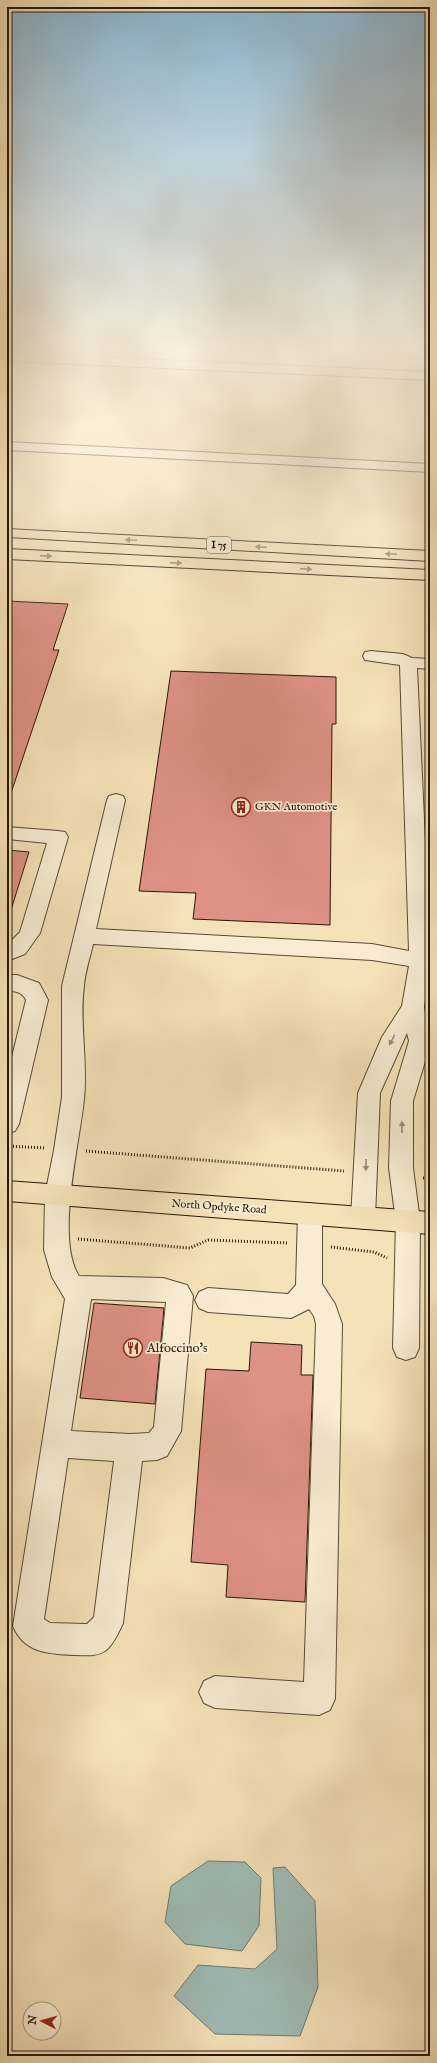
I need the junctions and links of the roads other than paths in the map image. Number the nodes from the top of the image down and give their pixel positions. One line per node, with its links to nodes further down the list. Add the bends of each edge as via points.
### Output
1 (7, 446): 2 (street)
2 (430, 468)
3 (7, 533): 5 (main road, I 75, one-way to 3)
4 (7, 554): 6 (main road, I 75, one-way to 6)
5 (430, 556)
6 (430, 575)
7 (371, 656): 8 (street, via 403,659)
8 (408, 663): 9 (street); 14 (street)
9 (430, 664)
10 (116, 800): 12 (street)
11 (7, 833): 13 (street, via 58,837 30,933 22,945 12,953)
12 (84, 936): 14 (street, via 372,952); 20 (street, via 73,986 74,1084 66,1150)
13 (7, 953)
14 (425, 958): 16 (street)
15 (7, 983): 17 (street, via 17,983 31,989 37,1000)
16 (413, 1008): 22 (street, one-way to 22, via 392,1037 369,1093); 23 (street, one-way to 16, via 403,1176 402,1101 420,1041)
17 (15, 1059): 18 (street)
18 (7, 1124)
19 (7, 1191): 20 (main road, North Opdyke Road)
20 (56, 1195): 21 (main road, North Opdyke Road); 24 (street, via 57,1250 65,1277)
21 (310, 1214): 22 (main road, North Opdyke Road); 25 (street)
22 (363, 1218): 23 (main road, North Opdyke Road)
23 (419, 1222): 27 (street, via 408,1262)
24 (71, 1286): 28 (street, via 78,1297); 29 (street, via 163,1290 178,1293 180,1296 167,1431 157,1446)
25 (309, 1287): 26 (street, via 300,1301 291,1306); 30 (street, via 326,1312 329,1324 319,1699)
26 (208, 1300)
27 (406, 1348)
28 (56, 1444): 29 (street); 29 (street, via 28,1626 45,1638 94,1640 108,1623)
29 (130, 1448)
30 (215, 1692)

